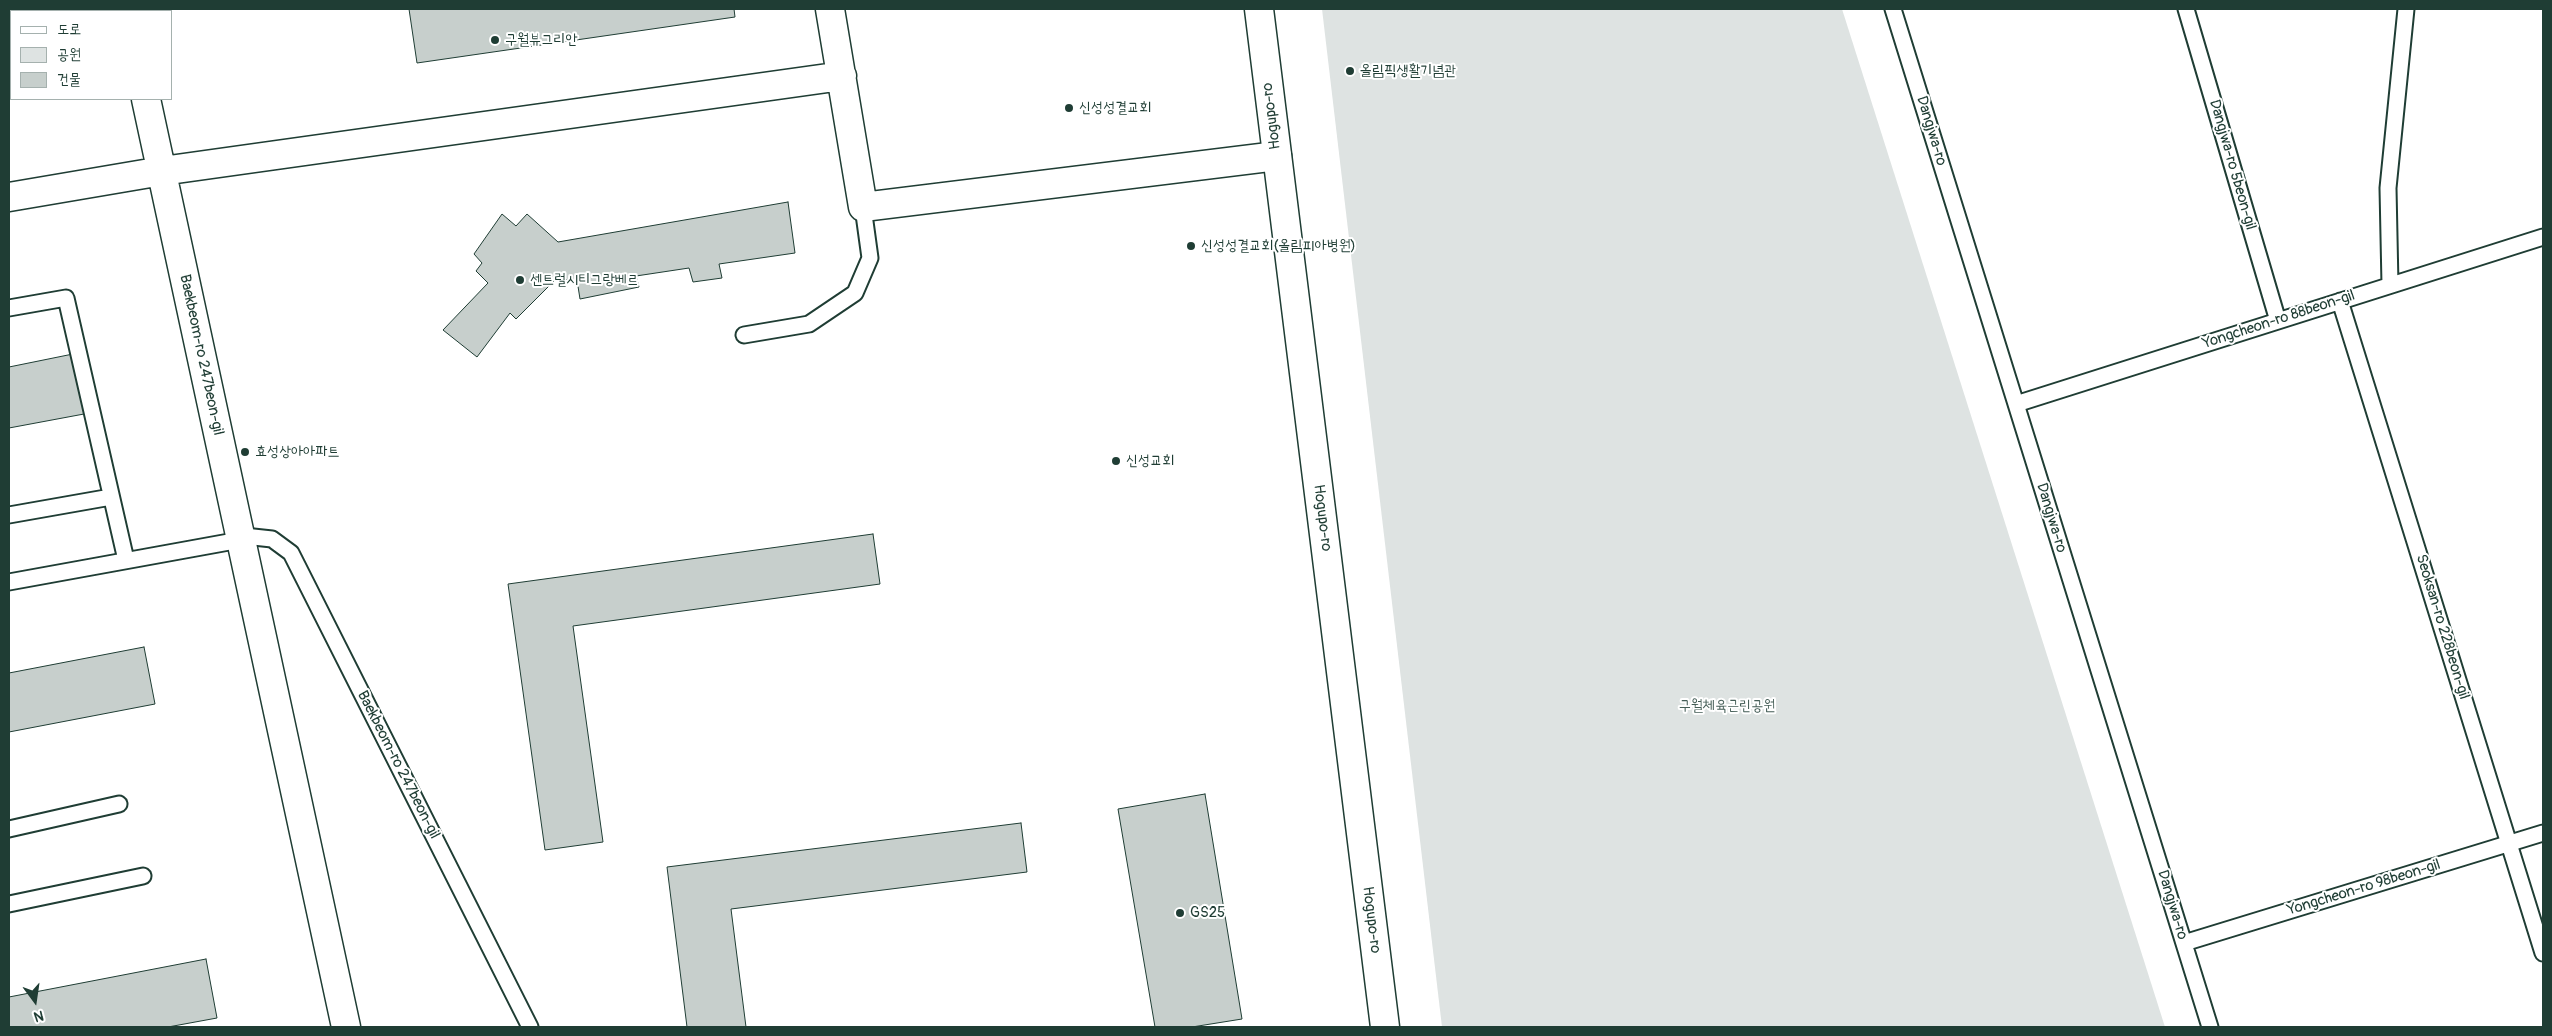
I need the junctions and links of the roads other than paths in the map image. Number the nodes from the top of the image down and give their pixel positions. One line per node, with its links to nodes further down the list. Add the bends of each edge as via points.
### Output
1 (830, 9): 6 (street)
2 (1259, 9): 8 (street, Hogupo-ro)
3 (1893, 9): 18 (lane, Dangjwa-ro)
4 (2186, 9): 16 (lane, Dangjwa-ro 5beon-gil)
5 (2406, 9): 13 (lane, via 2388,188)
6 (842, 76): 9 (street); 11 (street)
7 (146, 100): 9 (street, Baekbeom-ro 247beon-gil)
8 (1277, 156): 11 (street); 34 (street, Hogupo-ro)
9 (162, 171): 10 (street); 21 (street, Baekbeom-ro 247beon-gil)
10 (9, 196)
11 (864, 207): 17 (lane, via 870,258 855,293 809,324)
12 (2543, 237): 13 (lane, Yongcheon-ro 88beon-gil)
13 (2390, 285): 14 (lane, Yongcheon-ro 88beon-gil)
14 (2340, 301): 16 (lane, Yongcheon-ro 88beon-gil); 27 (lane, Seoksan-ro 228beon-gil)
15 (9, 308): 19 (lane, via 66,298)
16 (2278, 321): 18 (lane, Yongcheon-ro 88beon-gil)
17 (744, 336)
18 (2016, 404): 30 (lane, Dangjwa-ro)
19 (111, 497): 20 (lane); 22 (lane)
20 (9, 515)
21 (240, 540): 22 (lane); 32 (street, Baekbeom-ro 247beon-gil); 33 (lane, Baekbeom-ro 247beon-gil, via 244,536 272,539 291,553)
22 (126, 560): 23 (lane)
23 (9, 582)
24 (119, 804): 25 (lane)
25 (9, 829)
26 (2543, 832): 27 (lane, Yongcheon-ro 98beon-gil)
27 (2509, 843): 30 (lane, Yongcheon-ro 98beon-gil); 31 (lane, Seoksan-ro 228beon-gil)
28 (142, 876): 29 (lane)
29 (9, 904)
30 (2184, 943): 35 (lane, Dangjwa-ro)
31 (2543, 954)
32 (346, 1027)
33 (530, 1027)
34 (1385, 1027)
35 (2210, 1027)

